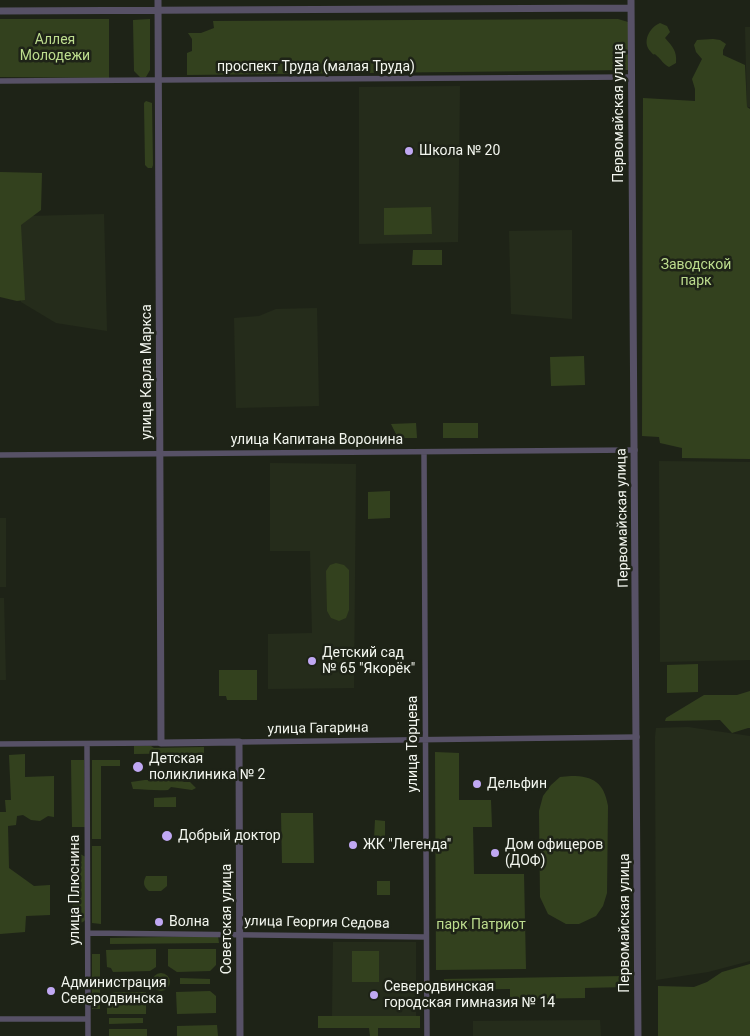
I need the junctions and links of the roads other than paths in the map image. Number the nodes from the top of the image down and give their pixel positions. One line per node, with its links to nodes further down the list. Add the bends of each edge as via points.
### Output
1 (158, 0): 4 (street, улица Карла Маркса)
2 (631, 4): 4 (street); 5 (street, Первомайская улица)
3 (0, 11): 4 (street)
4 (158, 11): 7 (street, улица Карла Маркса)
5 (632, 77): 7 (street, проспект Труда (малая Труда)); 8 (street, Первомайская улица)
6 (0, 81): 7 (street, проспект Труда (малая Труда))
7 (159, 81): 10 (street, улица Карла Маркса)
8 (635, 450): 9 (street, улица Капитана Воронина); 12 (street, Первомайская улица)
9 (424, 452): 10 (street, улица Капитана Воронина); 13 (street, улица Торцева)
10 (160, 454): 11 (street, улица Капитана Воронина); 15 (street, улица Карла Маркса)
11 (0, 455)
12 (636, 737): 13 (street, улица Гагарина); 26 (street, Первомайская улица)
13 (425, 740): 14 (street, улица Гагарина); 20 (street, улица Торцева)
14 (239, 742): 15 (street, улица Гагарина); 19 (street, Советская улица)
15 (161, 743): 17 (street, улица Гагарина)
16 (0, 744): 17 (street, улица Гагарина)
17 (87, 744): 18 (street, улица Плюснина)
18 (88, 933): 19 (street, улица Георгия Седова); 22 (street, улица Плюснина)
19 (239, 934): 20 (street, улица Георгия Седова); 24 (street, Советская улица)
20 (426, 937): 25 (street, улица Торцева)
21 (0, 1019): 22 (street)
22 (88, 1019): 23 (street, улица Плюснина)
23 (88, 1036)
24 (240, 1036)
25 (427, 1036)
26 (638, 1036)

